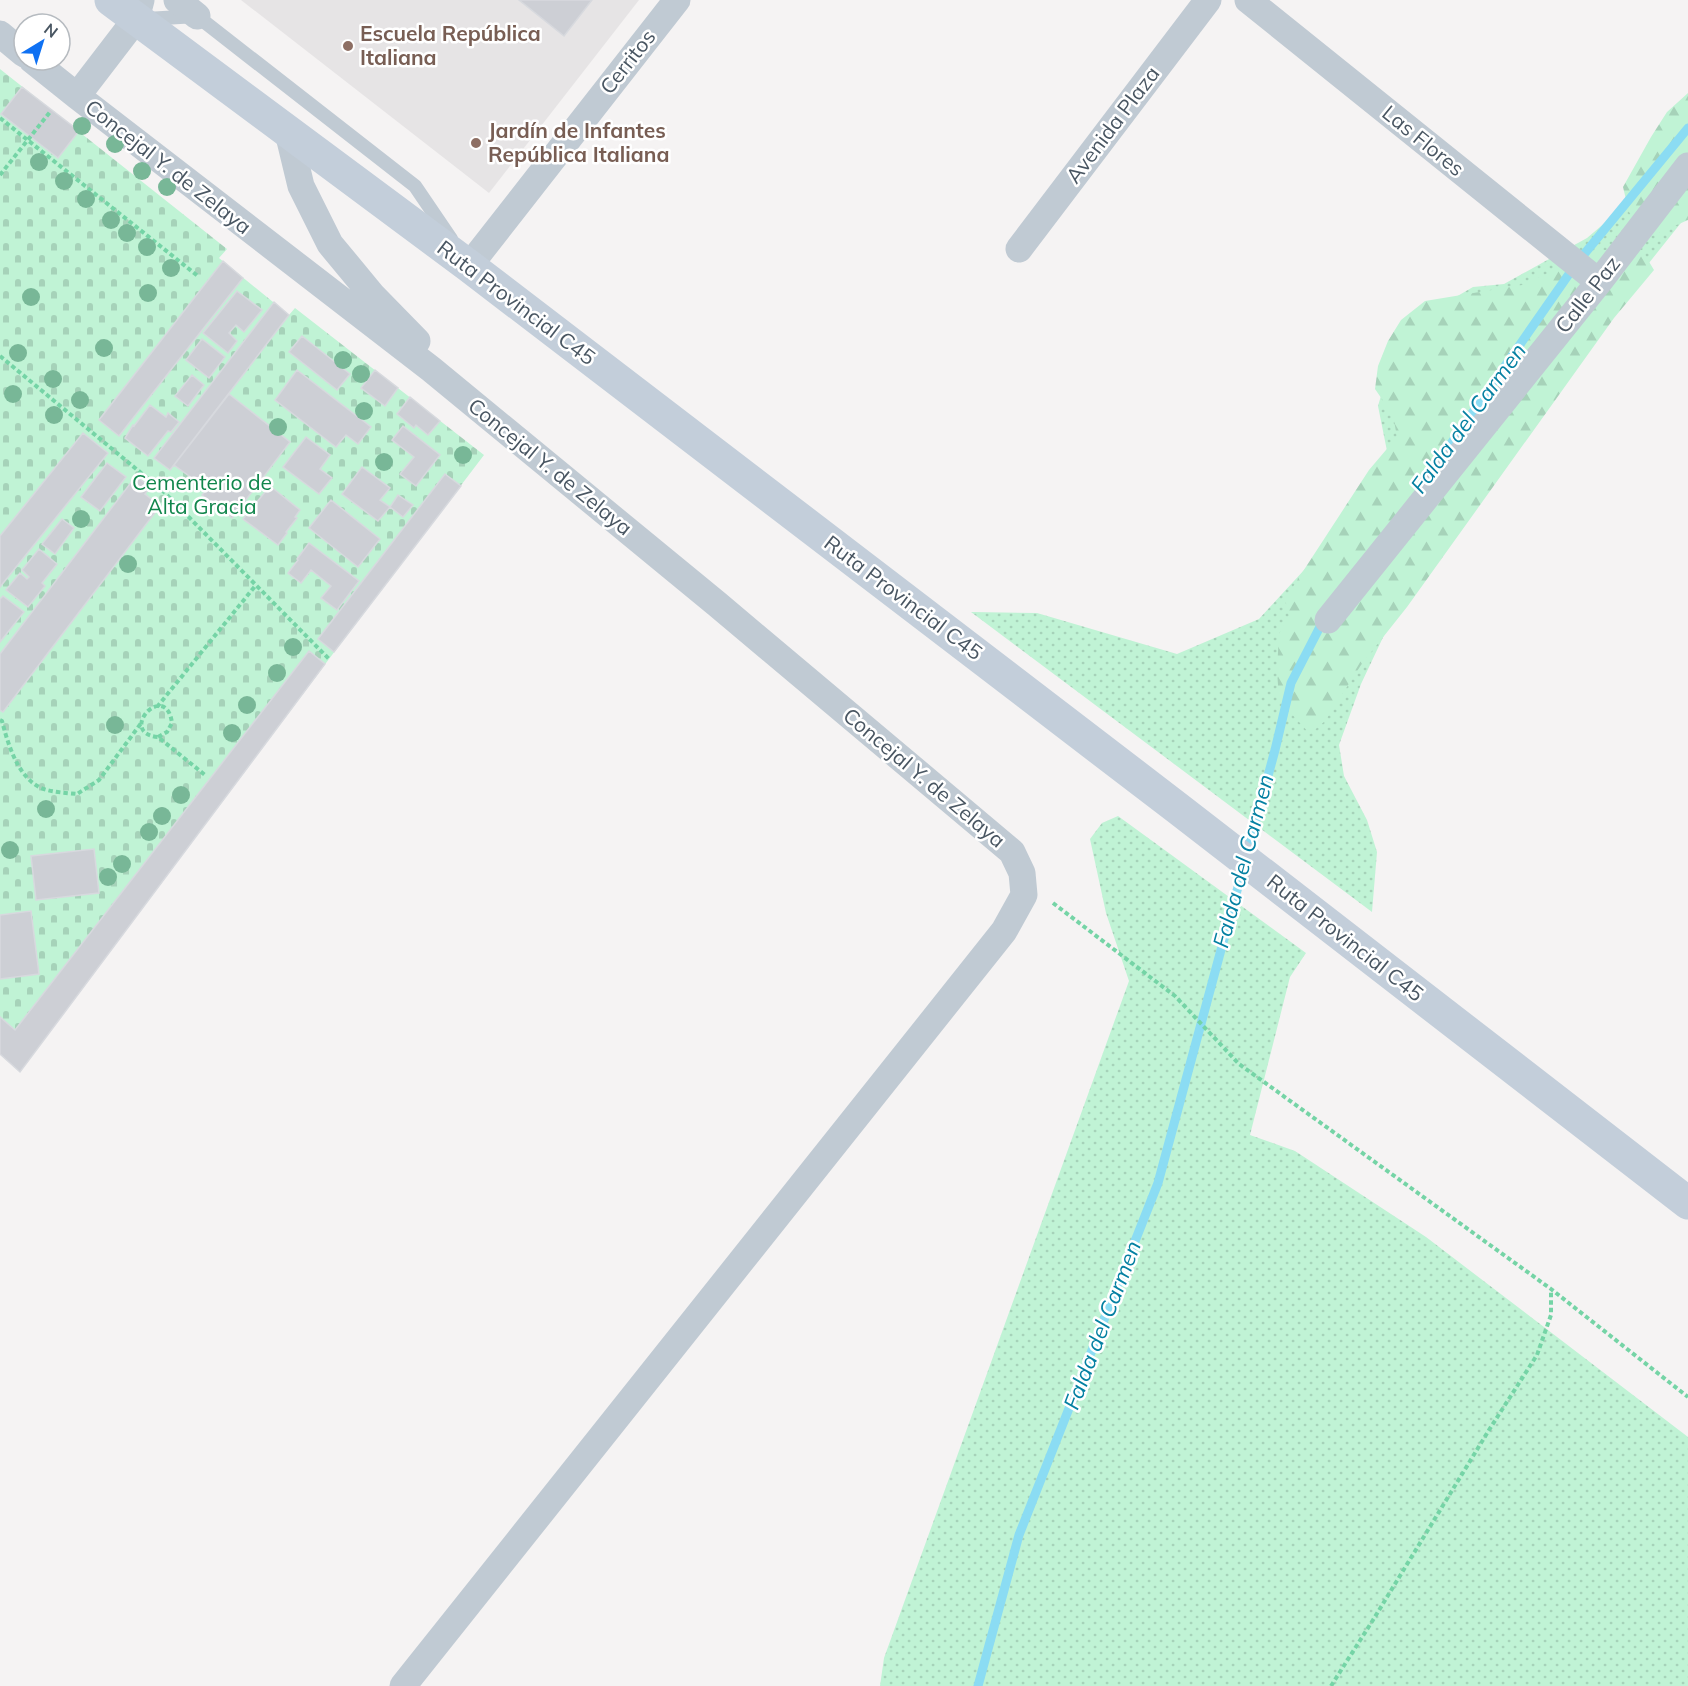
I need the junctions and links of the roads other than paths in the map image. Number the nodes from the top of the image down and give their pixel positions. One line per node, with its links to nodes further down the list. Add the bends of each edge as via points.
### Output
1 (677, 0): 13 (street, Cerritos)
2 (1208, 0): 12 (street, Avenida Plaza)
3 (1248, 0): 14 (street, Las Flores)
4 (129, 6): 5 (lane); 9 (street, Concejal Y. de Zelaya); 10 (main road, Ruta Provincial C45)
5 (187, 8): 13 (lane, via 415,186)
6 (0, 34): 7 (street)
7 (12, 44)
8 (47, 72): 9 (street, Concejal Y. de Zelaya)
9 (77, 96): 15 (street, Concejal Y. de Zelaya)
10 (288, 132): 13 (main road, Ruta Provincial C45); 15 (street, via 301,186 330,244 373,296)
11 (1688, 166): 14 (street, Calle Paz)
12 (1019, 249)
13 (469, 266): 17 (main road, Ruta Provincial C45)
14 (1599, 282): 16 (street, Calle Paz)
15 (511, 435): 18 (street, Concejal Y. de Zelaya, via 725,611 1017,862 1024,894 1004,931)
16 (1328, 620)
17 (1688, 1203)
18 (413, 1682)

